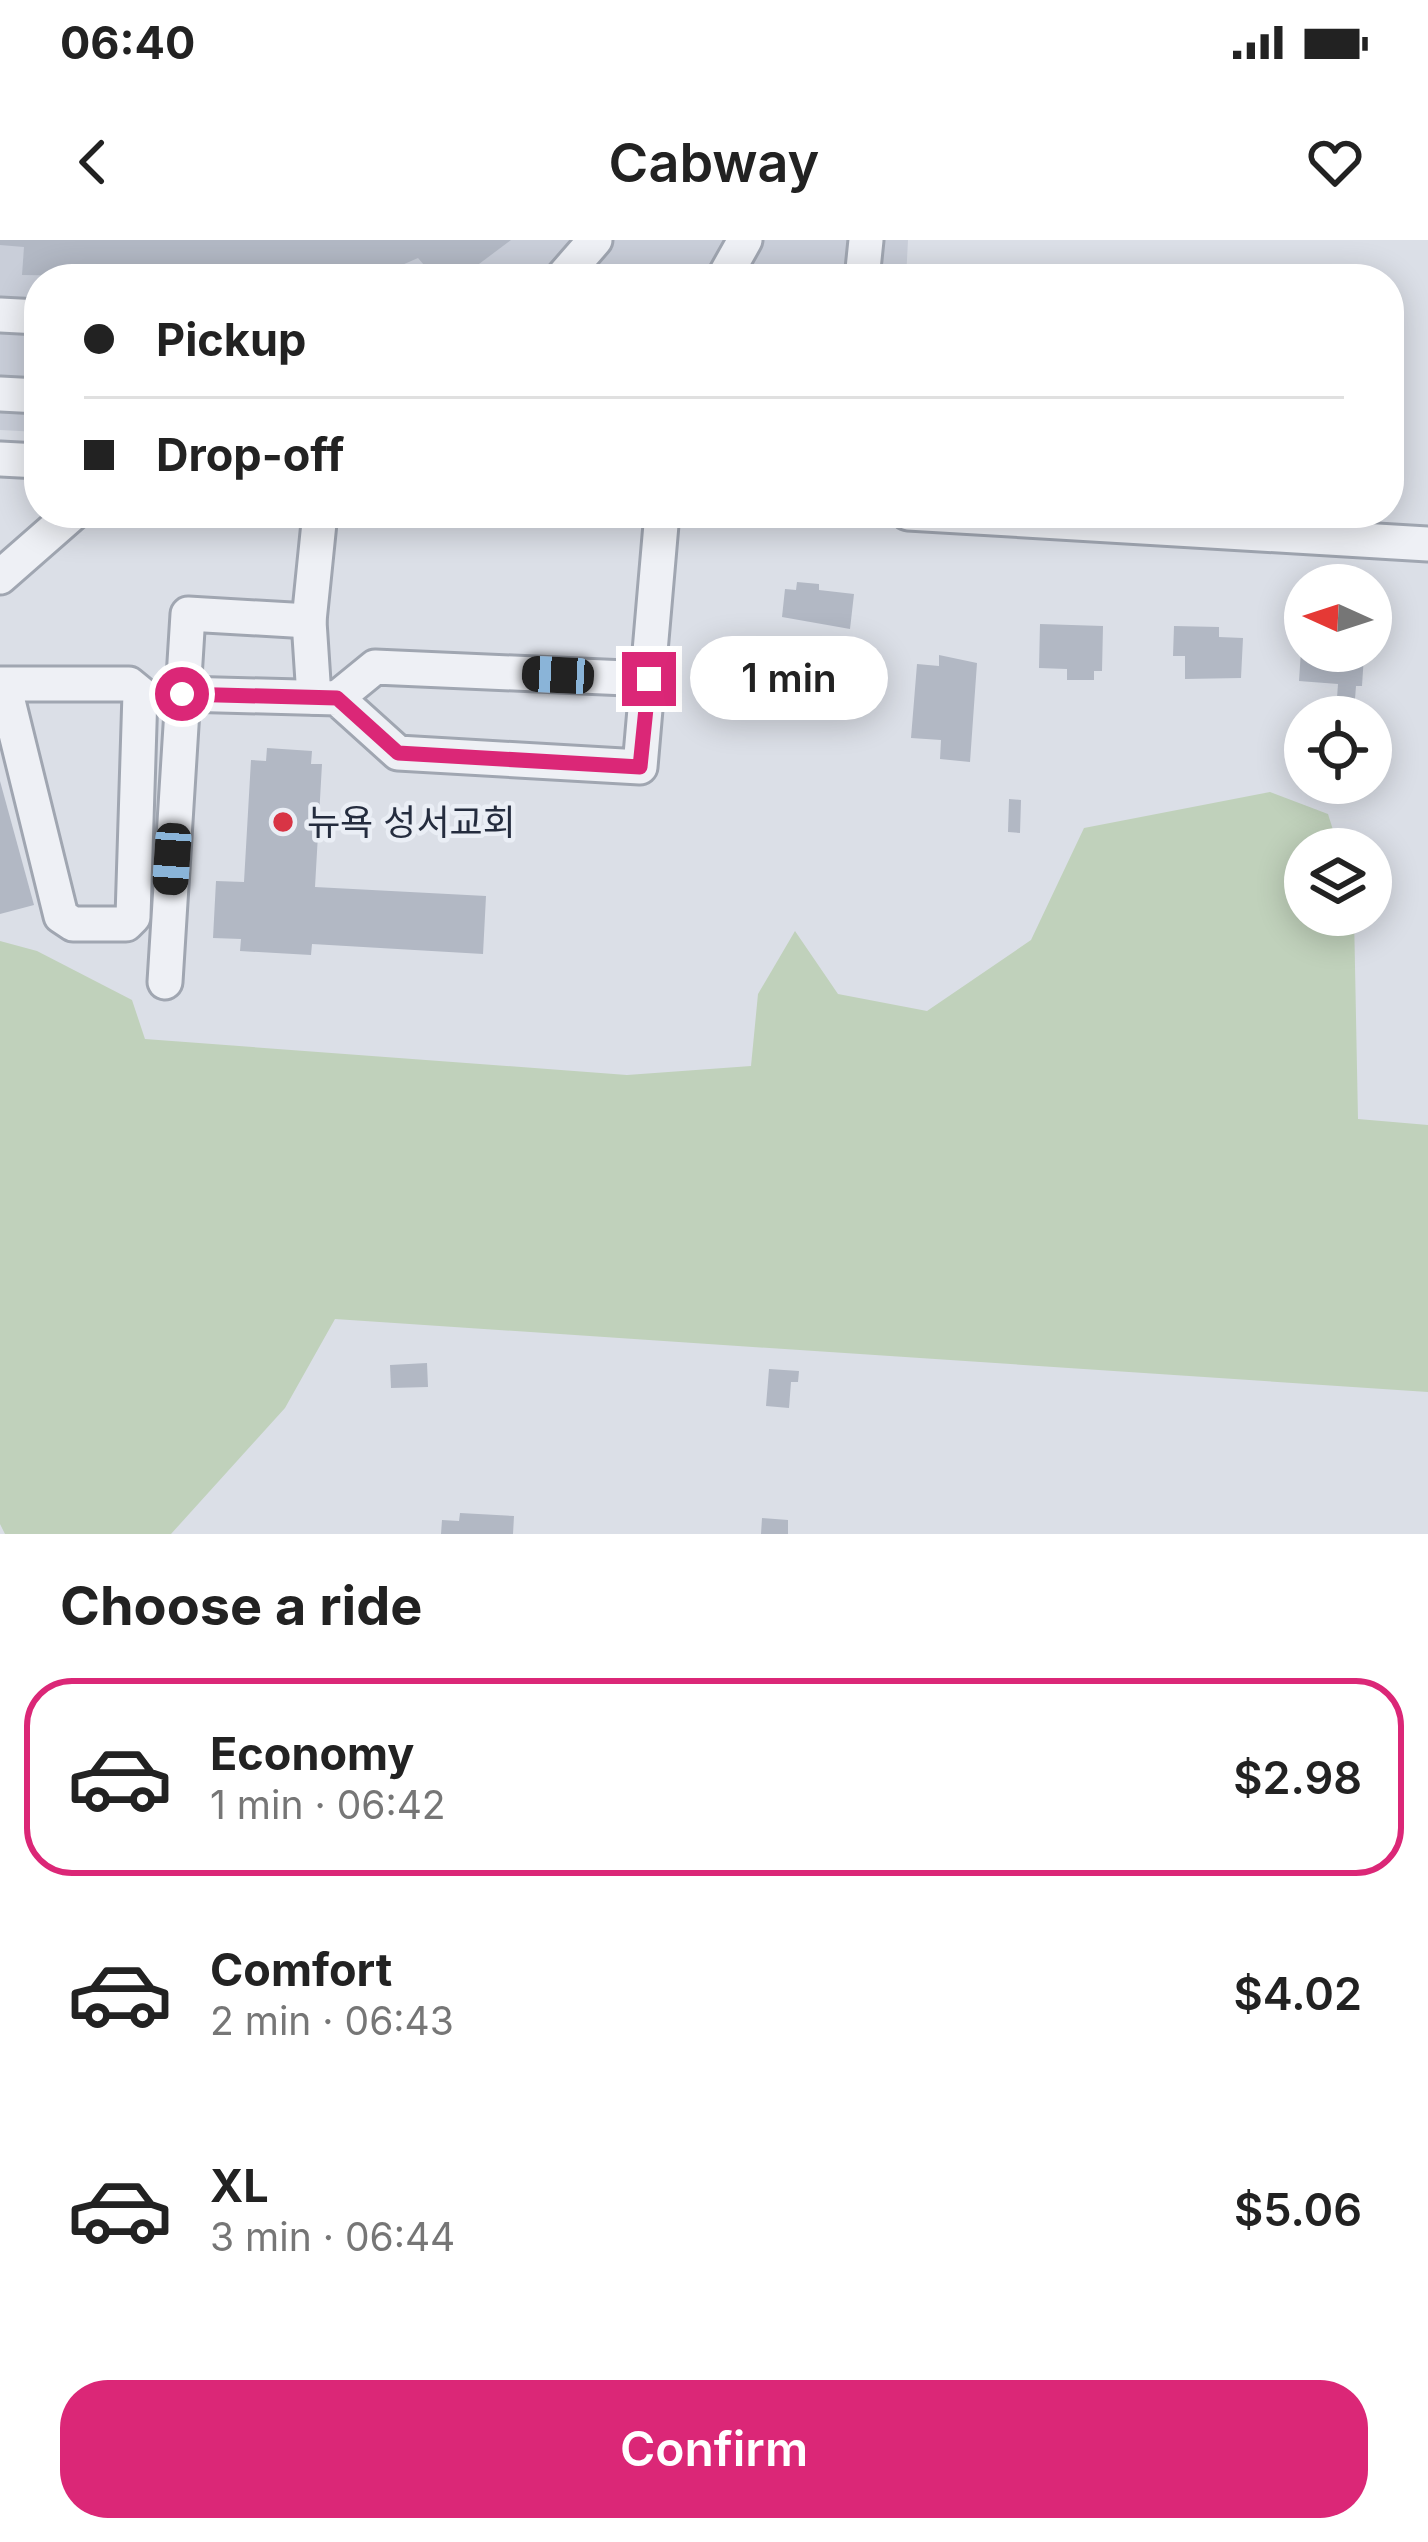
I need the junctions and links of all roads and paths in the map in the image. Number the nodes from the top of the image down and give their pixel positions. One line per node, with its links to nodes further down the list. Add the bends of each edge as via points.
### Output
1 (595, 240): 2 (street)
2 (574, 264)
3 (56, 528): 8 (street)
4 (318, 528): 9 (street)
5 (661, 528): 10 (street)
6 (1160, 528): 7 (street)
7 (1428, 544)
8 (0, 577)
9 (309, 621): 12 (street, via 188,614); 13 (street)
10 (649, 679): 13 (street, via 376,667); 13 (street, via 640,767 398,753)
11 (0, 684): 11 (street, via 62,916 73,924 126,923 133,917 140,693 129,684)
12 (182, 694): 13 (street); 14 (street)
13 (325, 698)
14 (165, 982)

